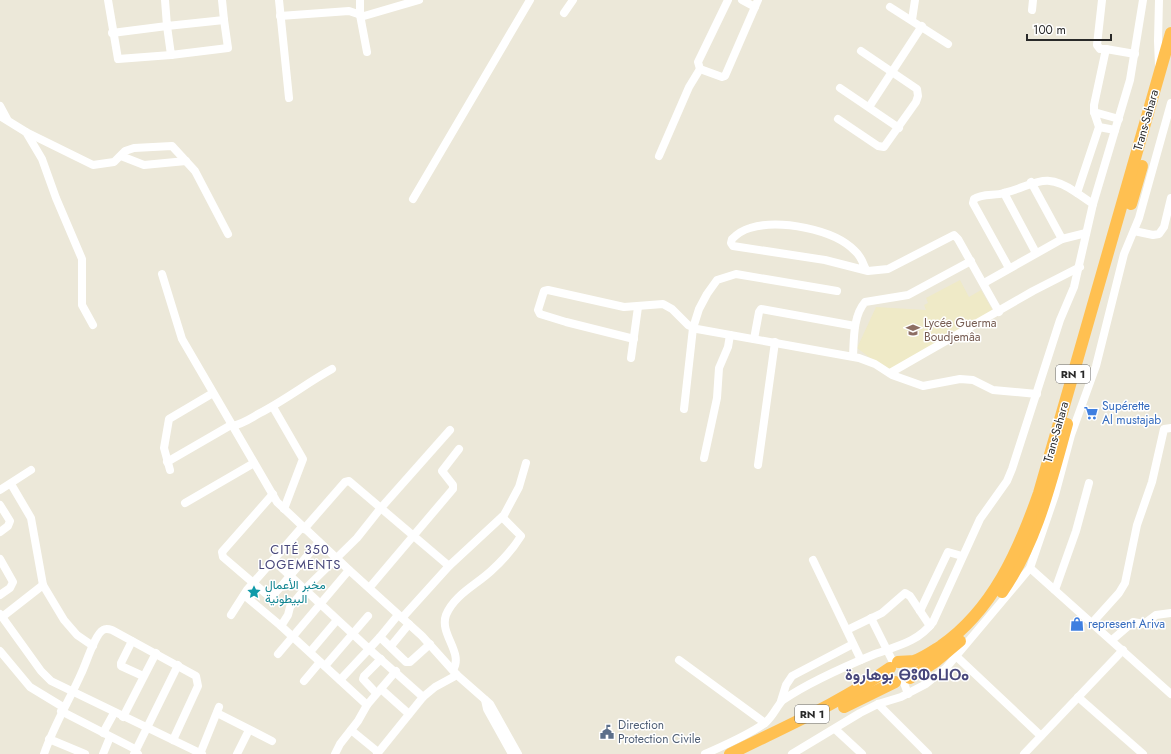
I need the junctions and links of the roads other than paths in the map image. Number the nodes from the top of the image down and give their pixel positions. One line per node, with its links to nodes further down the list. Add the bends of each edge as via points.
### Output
1 (110, 0): 26 (street)
2 (165, 0): 24 (street)
3 (222, 0): 22 (street)
4 (279, 0): 21 (street)
5 (360, 0): 20 (street)
6 (419, 0): 20 (street)
7 (530, 0): 58 (street)
8 (573, 0): 19 (street)
9 (728, 0): 35 (street, via 698,62)
10 (742, 0): 16 (street)
11 (915, 0): 23 (street)
12 (1033, 0): 18 (street)
13 (1102, 0): 29 (street, via 1097,45 1100,49)
14 (1143, 0): 32 (street)
15 (1160, 0): 37 (street)
16 (757, 3): 35 (street, via 725,76)
17 (890, 7): 23 (street)
18 (1032, 10)
19 (564, 13)
20 (360, 15): 21 (street, via 349,11); 31 (street)
21 (280, 16): 39 (street)
22 (224, 20): 24 (street); 33 (street, via 229,46 227,49)
23 (912, 20): 25 (street)
24 (167, 26): 26 (street); 33 (street)
25 (922, 26): 28 (street); 36 (street)
26 (112, 33): 33 (street, via 118,59)
27 (1171, 33): 37 (highway, Trans-Sahara / RN 1)
28 (948, 44)
29 (1106, 49): 32 (street); 43 (street)
30 (861, 51): 36 (street)
31 (367, 52)
32 (1135, 54): 46 (street)
33 (171, 55)
34 (1171, 61): 169 (highway, Trans-Sahara / RN 1, via 1035,530 1013,576 979,622 935,662)
35 (700, 69): 52 (street)
36 (892, 71): 42 (street); 48 (street, via 918,91 916,102)
37 (1160, 73): 162 (highway, Trans-Sahara / RN 1, via 1039,493 1020,544 1002,578 964,626 932,652 915,660)
38 (840, 88): 42 (street)
39 (289, 98)
40 (1171, 103): 60 (street)
41 (0, 106): 44 (street)
42 (869, 107): 48 (street)
43 (1094, 112): 46 (street); 47 (street)
44 (3, 117): 50 (street)
45 (838, 119): 48 (street, via 882,147 887,145)
46 (1119, 119): 49 (street)
47 (1099, 127): 49 (street); 56 (street)
48 (899, 128)
49 (1115, 130): 59 (street)
50 (26, 132): 51 (street, via 93,165 110,163); 74 (street, via 40,156 82,259 82,302)
51 (120, 156): 53 (street, via 144,165); 53 (street, via 134,148 170,145)
52 (660, 156)
53 (186, 161): 62 (street, via 195,171)
54 (1032, 182): 55 (street); 56 (street, via 1057,183); 63 (street)
55 (1004, 193): 64 (street); 67 (street, via 980,196 974,199 973,203)
56 (1077, 193): 59 (street)
57 (1171, 198): 60 (street, via 1164,227 1159,234)
58 (413, 199)
59 (1093, 204): 61 (street)
60 (1134, 231): 117 (street, via 1124,254 1096,366 1071,435 1055,495)
61 (1086, 233): 63 (street); 66 (street)
62 (228, 234)
63 (1062, 239): 64 (street)
64 (1036, 252): 67 (street)
65 (971, 261): 68 (street, via 954,235 888,269); 70 (street); 75 (street, via 908,295 867,301 859,312)
66 (1080, 267): 73 (street); 86 (street)
67 (1009, 268): 70 (street)
68 (866, 270): 68 (street, via 857,252 828,234 768,225 744,230 732,239 731,243 733,246 825,260)
69 (162, 274): 85 (street, via 182,340)
70 (984, 283): 73 (street)
71 (837, 292): 76 (street, via 736,274 727,275 717,280 707,294)
72 (638, 307): 76 (street, via 659,304 668,306); 78 (street); 78 (street, via 624,307 548,290 544,291 538,310 540,314 566,322)
73 (999, 312): 84 (street)
74 (93, 325)
75 (855, 326): 79 (street, via 761,309); 81 (street)
76 (693, 328): 77 (street); 88 (street)
77 (730, 335): 79 (street); 93 (street, via 719,368 717,398)
78 (634, 339): 82 (street)
79 (754, 339): 80 (street)
80 (775, 342): 81 (street); 96 (street)
81 (852, 356): 84 (street, via 875,364)
82 (631, 358)
83 (332, 369): 87 (street)
84 (890, 373): 86 (street, via 923,386 960,379 973,380 994,390)
85 (212, 393): 89 (street); 89 (street, via 169,419 164,448 169,466)
86 (1037, 394): 111 (street, via 1007,481 985,510)
87 (272, 407): 89 (street, via 241,424); 104 (street, via 302,458)
88 (684, 409)
89 (232, 426): 94 (street)
90 (1171, 428): 136 (street, via 1164,429 1152,482 1137,525 1125,583)
91 (450, 430): 105 (street)
92 (459, 449): 109 (street, via 442,471 452,484 452,489)
93 (704, 458)
94 (254, 463): 101 (street); 102 (street)
95 (526, 464): 106 (street, via 520,487 511,506)
96 (758, 465)
97 (31, 470): 99 (street)
98 (1089, 483): 124 (street, via 1076,531)
99 (11, 484): 100 (street); 121 (street, via 31,518)
100 (0, 490)
101 (272, 494): 104 (street); 120 (street, via 222,554)
102 (185, 502)
103 (0, 505): 108 (street, via 10,521)
104 (284, 509): 107 (street)
105 (380, 509): 107 (street, via 346,481); 109 (street); 112 (street)
106 (502, 517): 116 (street); 165 (street, via 521,536 490,572 466,590 448,611 444,622 456,658)
107 (303, 528): 110 (street); 114 (street)
108 (0, 532)
109 (413, 535): 116 (street); 122 (street)
110 (319, 542): 112 (street); 119 (street)
111 (962, 556): 128 (street, via 948,552); 139 (street)
112 (337, 558): 118 (street); 123 (street)
113 (0, 559): 125 (street, via 13,582 10,588)
114 (273, 560): 119 (street); 120 (street)
115 (813, 560): 140 (street)
116 (449, 566): 133 (street)
117 (1030, 568): 124 (street); 157 (street)
118 (349, 570): 122 (street); 127 (street)
119 (290, 576): 120 (street, via 271,598); 123 (street)
120 (254, 583): 126 (street)
121 (43, 585): 131 (street); 148 (street, via 64,620 77,635)
122 (370, 587): 133 (street)
123 (304, 590): 127 (street); 138 (street, via 290,607)
124 (1055, 590): 136 (street)
125 (0, 595)
126 (244, 595): 130 (street); 138 (street)
127 (320, 605): 135 (street); 143 (street)
128 (920, 611): 134 (street, via 905,593 891,606); 139 (street)
129 (1171, 613): 144 (street, via 1156,615 1144,624 1133,622)
130 (231, 615)
131 (1, 616): 170 (street, via 41,671 51,681)
132 (368, 616): 141 (street)
133 (400, 616): 137 (street); 142 (street)
134 (871, 618): 140 (street); 151 (street)
135 (337, 620): 141 (street); 154 (street)
136 (1092, 623): 144 (street)
137 (409, 624): 146 (street); 149 (street)
138 (281, 626): 143 (street)
139 (930, 626): 151 (street, via 919,636)
140 (847, 630): 147 (street)
141 (352, 634): 150 (street); 161 (street)
142 (380, 637): 149 (street); 150 (street)
143 (294, 638): 154 (street); 156 (street)
144 (1112, 640): 152 (street)
145 (132, 641): 148 (street, via 106,629 101,631); 155 (street); 166 (street, via 121,666)
146 (430, 644): 149 (street, via 410,662 406,662); 165 (street)
147 (853, 644): 160 (street); 175 (street, via 792,676 786,685)
148 (93, 646): 170 (street)
149 (391, 646)
150 (368, 649): 158 (street); 167 (street)
151 (888, 650): 160 (street); 162 (street)
152 (1123, 650): 172 (street); 174 (street)
153 (0, 651): 178 (street, via 30,687)
154 (310, 652): 161 (street)
155 (156, 653): 163 (street); 166 (street)
156 (278, 654)
157 (956, 656): 169 (street, via 926,684); 188 (street)
158 (380, 659): 164 (street); 171 (street, via 364,676 364,682)
159 (679, 660): 182 (street)
160 (860, 660): 175 (street)
161 (323, 664): 167 (street); 168 (street)
162 (894, 664): 169 (highway, via 890,675); 169 (highway, via 905,663 910,668); 202 (highway, Trans-Sahara / RN 1, via 866,686 839,701)
163 (178, 665): 183 (street); 190 (street, via 194,674 198,682)
164 (396, 671): 171 (street); 173 (street)
165 (455, 673): 173 (street); 200 (street, via 490,704)
166 (143, 676): 181 (street)
167 (340, 680): 177 (street)
168 (304, 681)
169 (904, 684): 176 (street); 203 (highway, Trans-Sahara / RN 1)
170 (72, 691): 178 (street); 179 (street)
171 (379, 691): 177 (street); 180 (street)
172 (1171, 694)
173 (423, 697): 180 (street)
174 (1078, 697): 188 (street); 208 (street)
175 (782, 701): 182 (street)
176 (878, 704): 184 (street); 206 (street)
177 (367, 705): 186 (street)
178 (62, 709): 187 (street); 189 (street)
179 (114, 713): 181 (street); 187 (street)
180 (409, 714): 193 (street)
181 (123, 717): 183 (street)
182 (765, 723): 201 (street)
183 (147, 728): 190 (street); 192 (street)
184 (834, 729): 204 (street); 205 (street)
185 (249, 730): 191 (street); 197 (street, via 218,710); 198 (street)
186 (351, 730): 193 (street); 199 (street)
187 (106, 735): 192 (street); 196 (street)
188 (1042, 736): 207 (street)
189 (49, 739): 194 (street); 195 (street)
190 (173, 740): 197 (street)
191 (272, 741)
192 (136, 753)
193 (378, 753)
194 (44, 754)
195 (85, 754)
196 (103, 754)
197 (200, 754)
198 (236, 754)
199 (335, 754)
200 (516, 754)
201 (706, 754)
202 (730, 754)
203 (748, 754)
204 (793, 754)
205 (862, 754)
206 (928, 754)
207 (1024, 754)
208 (1143, 754)

